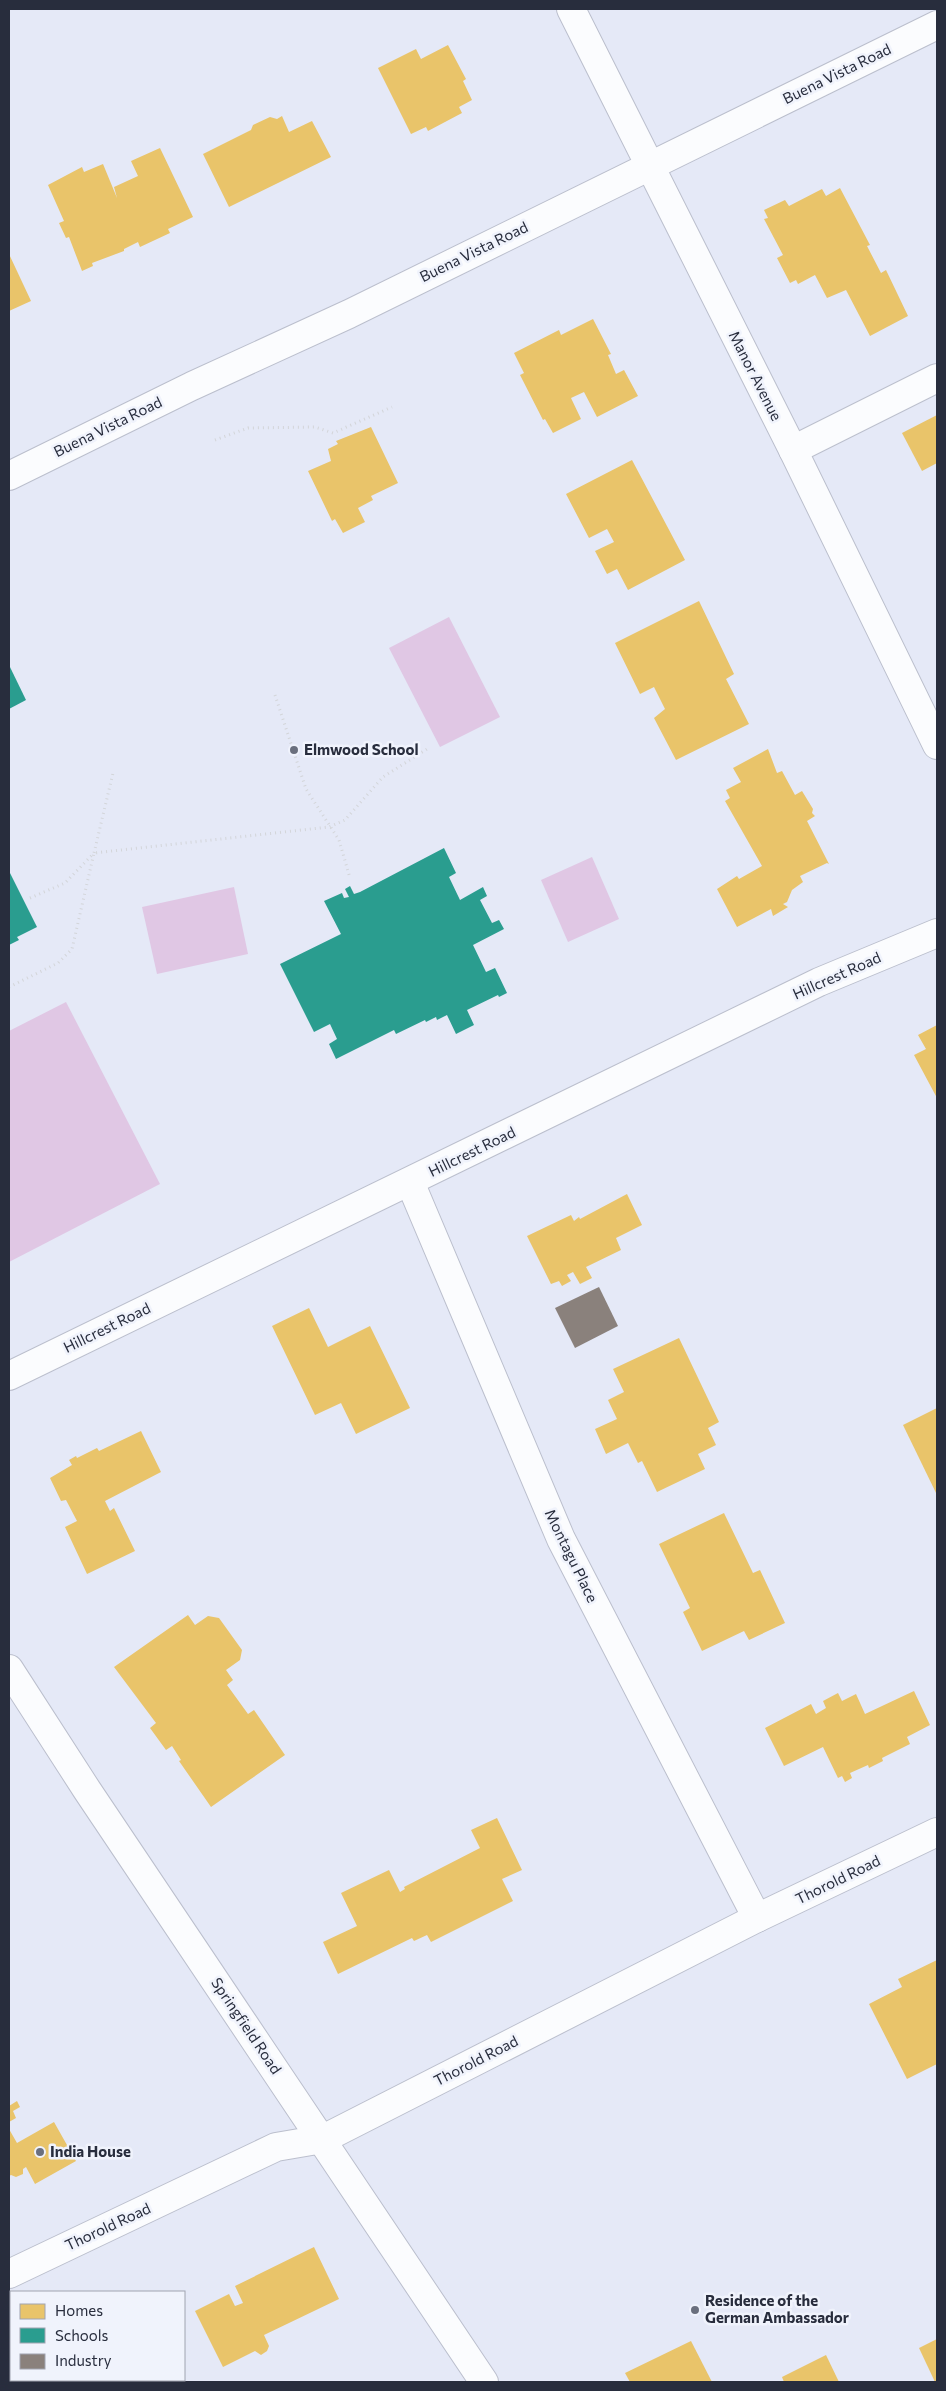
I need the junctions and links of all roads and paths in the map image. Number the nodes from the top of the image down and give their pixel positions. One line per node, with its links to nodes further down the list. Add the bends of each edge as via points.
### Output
1 (571, 9): 3 (street, Manor Avenue)
2 (937, 25): 3 (street, Buena Vista Road)
3 (649, 165): 7 (street, Manor Avenue); 8 (street, Buena Vista Road, via 349,314 192,386)
4 (937, 378): 7 (street)
5 (392, 407): 6 (path, via 333,433 315,427 248,428)
6 (214, 440)
7 (793, 450): 10 (street, Manor Avenue)
8 (9, 476)
9 (275, 695): 13 (path, via 306,789)
10 (937, 745)
11 (427, 750): 13 (path, via 383,777 344,820)
12 (113, 773): 14 (path)
13 (329, 828): 14 (path); 15 (path, via 339,840)
14 (94, 853): 16 (path, via 64,883); 18 (path, via 72,949 58,963)
15 (350, 878)
16 (30, 898)
17 (937, 933): 19 (street, Hillcrest Road, via 819,982)
18 (9, 987)
19 (410, 1182): 20 (street, Hillcrest Road); 23 (street, Montagu Place, via 561,1539)
20 (9, 1376)
21 (9, 1669): 24 (street, Springfield Road)
22 (937, 1832): 23 (street, Thorold Road)
23 (757, 1918): 24 (street, Thorold Road)
24 (323, 2139): 25 (street, Thorold Road, via 276,2147); 26 (street, Springfield Road)
25 (9, 2274)
26 (484, 2382)

